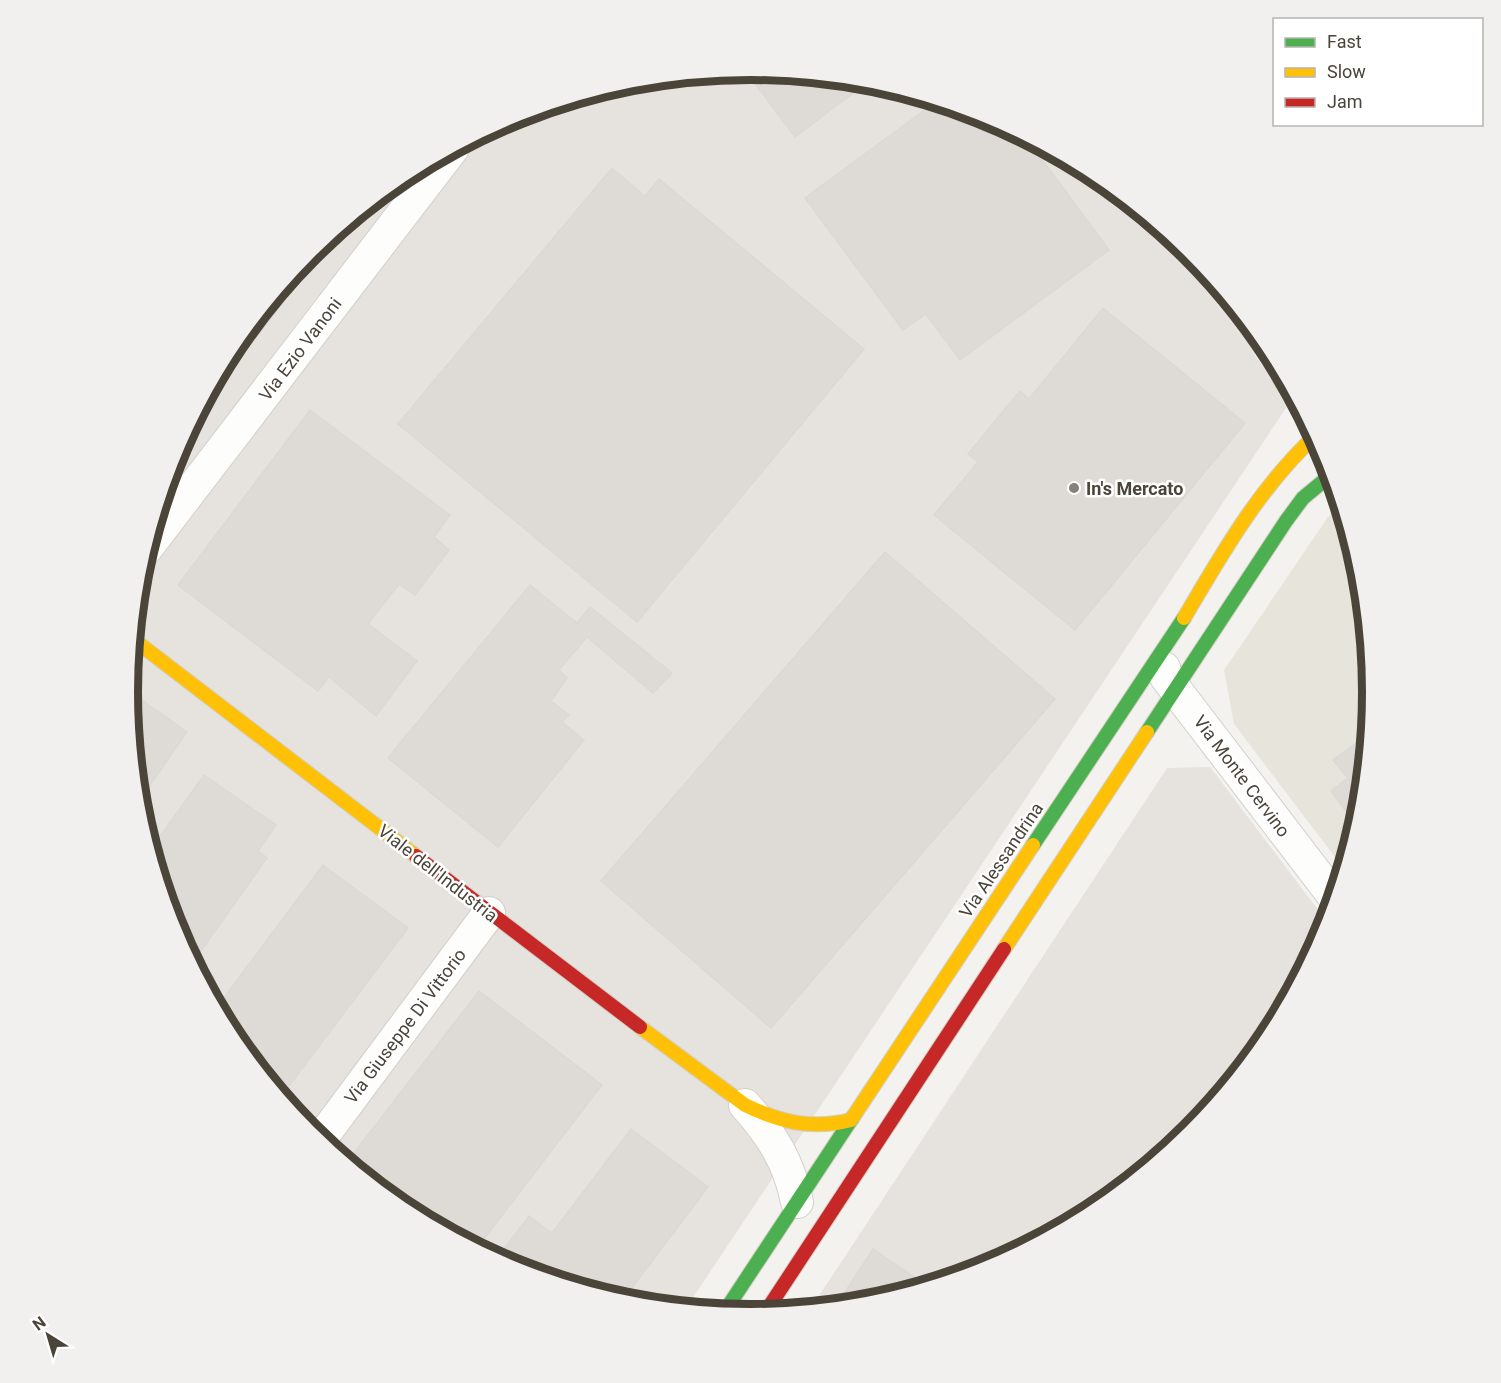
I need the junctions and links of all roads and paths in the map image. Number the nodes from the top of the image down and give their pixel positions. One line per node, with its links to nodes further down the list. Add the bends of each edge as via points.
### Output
1 (442, 162): 4 (street, Via Ezio Vanoni)
2 (1309, 442): 6 (street, Via Alessandrina, via 1279,470 1249,509)
3 (1325, 480): 7 (street, via 1303,498 1286,521)
4 (160, 531)
5 (141, 645): 9 (street, Viale dell'Industria)
6 (1164, 648): 7 (street, Via Monte Cervino, via 1166,677); 11 (street, Via Alessandrina)
7 (1175, 689): 8 (street, Via Monte Cervino); 15 (street)
8 (1329, 890)
9 (489, 913): 10 (street, Viale dell'Industria); 12 (street, Via Giuseppe Di Vittorio)
10 (745, 1105): 11 (street, Viale dell'Industria, via 794,1125 831,1125); 13 (street, Viale dell'Industria, via 763,1125 787,1164)
11 (851, 1120): 13 (street, Via Alessandrina)
12 (326, 1132)
13 (797, 1202): 14 (street, Via Alessandrina)
14 (730, 1303)
15 (772, 1303)

